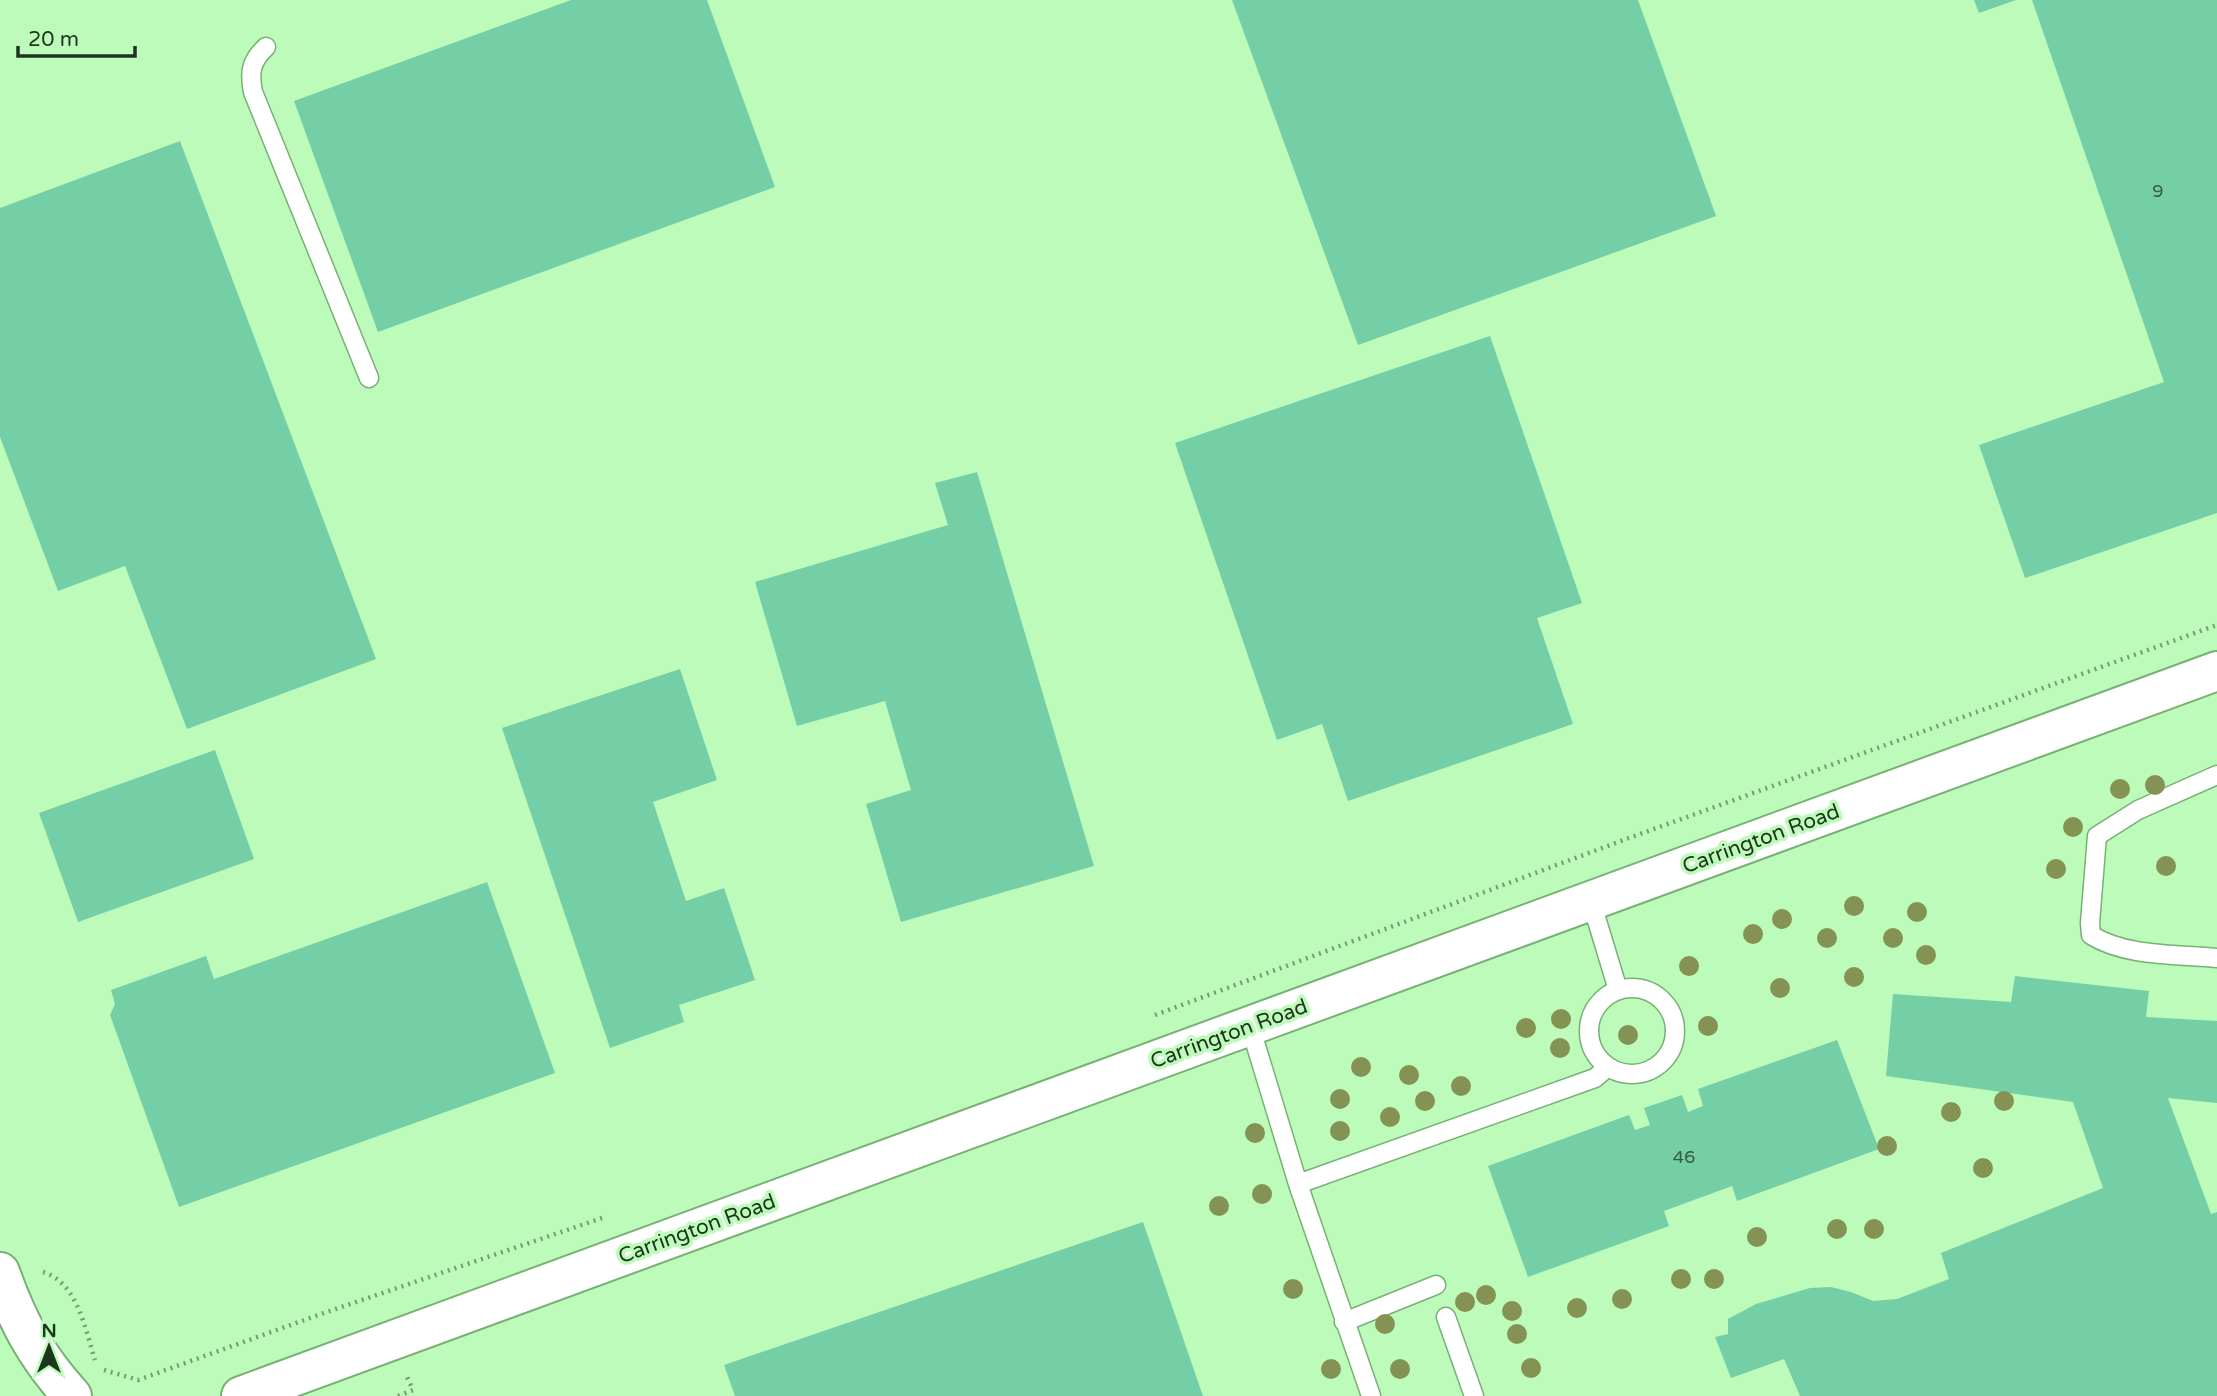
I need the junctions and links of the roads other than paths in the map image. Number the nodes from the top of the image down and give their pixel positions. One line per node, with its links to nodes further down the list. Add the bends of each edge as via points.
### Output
1 (266, 47): 2 (lane, via 250,69 253,92)
2 (369, 378)
3 (2217, 671): 5 (main road, Carrington Road)
4 (2217, 775): 6 (lane, via 2138,810 2097,836 2090,923 2091,935 2128,948)
5 (1591, 901): 7 (lane); 8 (main road, Carrington Road)
6 (2217, 958)
7 (1618, 990): 9 (lane, via 1596,1006 1590,1018 1591,1046); 9 (lane, via 1633,988 1660,998 1669,1009 1674,1038 1670,1052 1648,1071 1621,1073)
8 (1250, 1026): 10 (lane); 16 (main road, Carrington Road)
9 (1608, 1067): 10 (lane, via 1595,1078)
10 (1298, 1185): 14 (lane)
11 (17, 1272): 15 (main road, via 13,1308 31,1345)
12 (1436, 1285): 14 (lane)
13 (1446, 1317): 18 (lane)
14 (1344, 1322): 17 (lane)
15 (72, 1396)
16 (241, 1396)
17 (1371, 1396)
18 (1474, 1396)

